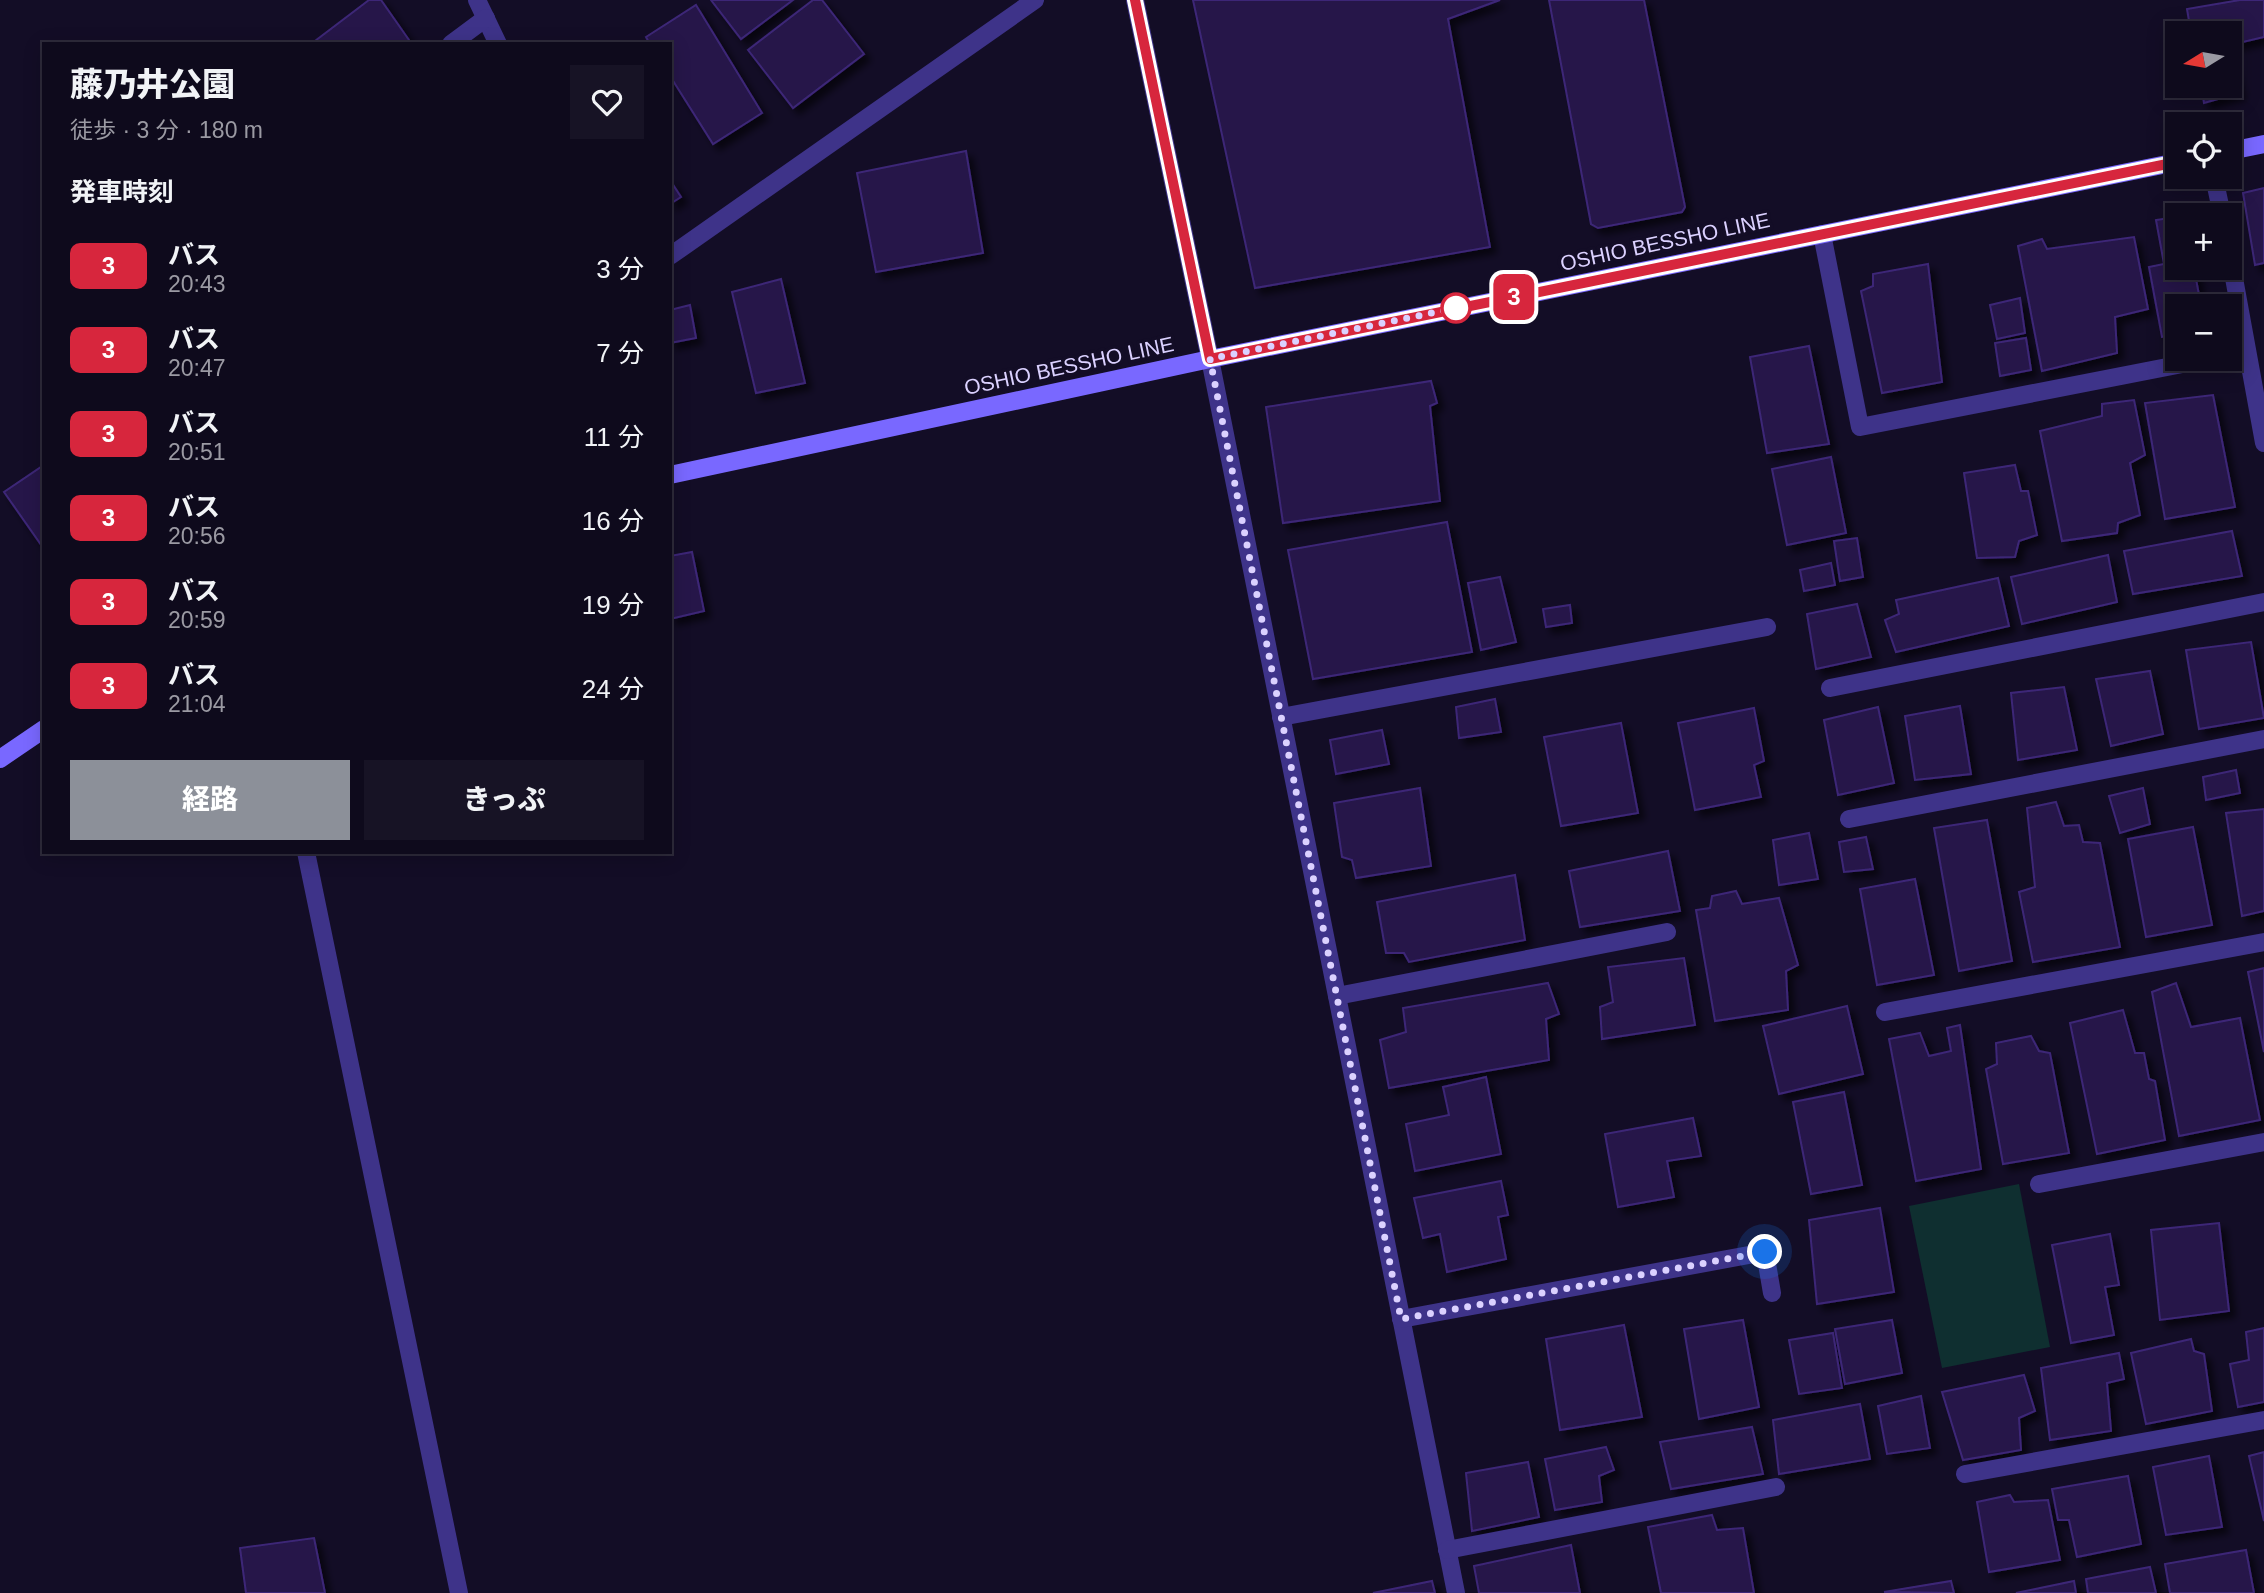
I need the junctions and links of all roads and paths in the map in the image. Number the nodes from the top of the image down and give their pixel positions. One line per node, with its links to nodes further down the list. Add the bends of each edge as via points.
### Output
1 (477, 0): 4 (street)
2 (1035, 0): 11 (street)
3 (1135, 0): 12 (street)
4 (486, 18): 5 (street); 6 (street)
5 (454, 42)
6 (497, 42)
7 (2264, 144): 8 (main road)
8 (2242, 149)
9 (2165, 164): 10 (main road, OSHIO BESSHO LINE)
10 (1822, 234): 12 (main road, OSHIO BESSHO LINE); 14 (street, via 1860,427)
11 (672, 255)
12 (1210, 359): 17 (main road, OSHIO BESSHO LINE); 21 (street)
13 (2242, 361): 15 (street)
14 (2165, 367)
15 (2259, 393): 16 (street)
16 (2264, 443)
17 (672, 475)
18 (2264, 602): 20 (street)
19 (1767, 627): 21 (street)
20 (1830, 688)
21 (1281, 718): 29 (street)
22 (42, 730): 24 (main road)
23 (2264, 738): 25 (street)
24 (0, 759)
25 (1849, 819)
26 (306, 854): 39 (street)
27 (1667, 932): 29 (street)
28 (2264, 942): 30 (street)
29 (1336, 996): 34 (street)
30 (1885, 1012)
31 (2264, 1142): 32 (street)
32 (2039, 1184)
33 (1772, 1293): 34 (street, via 1765,1252)
34 (1401, 1319): 38 (street)
35 (2264, 1420): 36 (street)
36 (1965, 1474)
37 (1776, 1487): 38 (street)
38 (1447, 1550): 40 (street)
39 (459, 1593)
40 (1456, 1593)

